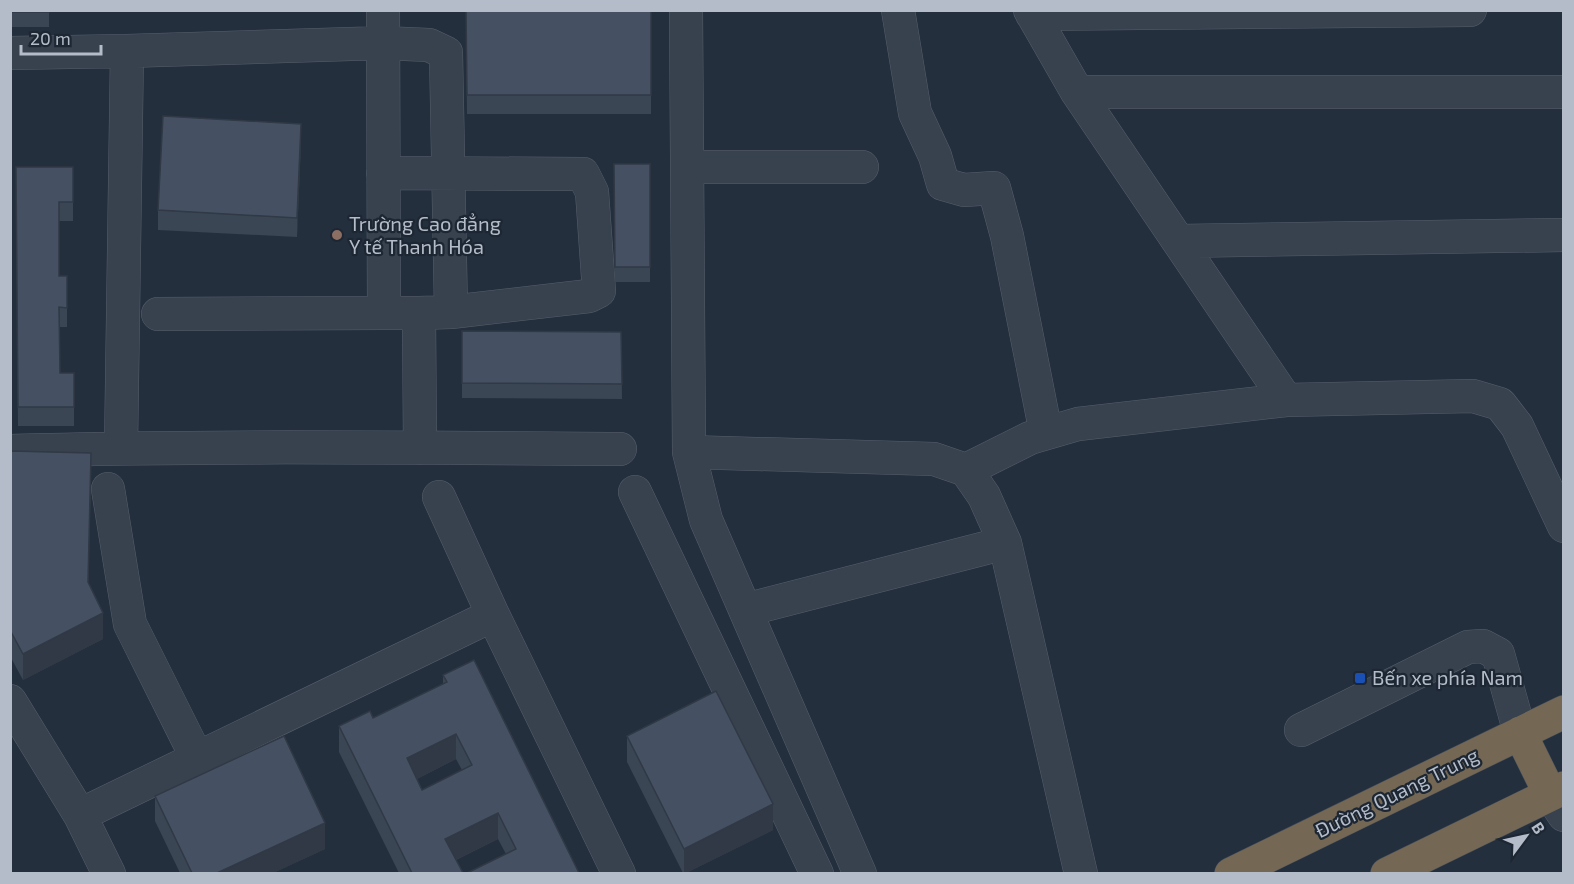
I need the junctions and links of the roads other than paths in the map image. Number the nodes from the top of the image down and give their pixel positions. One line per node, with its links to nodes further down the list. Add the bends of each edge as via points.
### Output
1 (383, 10): 7 (street)
2 (686, 10): 12 (street)
3 (898, 10): 23 (street, via 915,113 944,184 964,190 994,188)
4 (1470, 10): 5 (street)
5 (1439, 11): 6 (street)
6 (1031, 12): 10 (street)
7 (383, 43): 8 (street); 14 (street); 15 (street, via 429,45 446,52)
8 (127, 51): 9 (street); 24 (street)
9 (10, 53)
10 (1077, 92): 11 (street); 17 (street)
11 (1563, 92)
12 (687, 166): 13 (street); 28 (street)
13 (862, 167)
14 (383, 173): 15 (street); 19 (street)
15 (448, 174): 18 (street); 18 (street, via 583,174 592,192 599,291 589,296)
16 (1563, 235): 17 (street)
17 (1179, 241): 22 (street)
18 (451, 312): 20 (street)
19 (384, 313): 20 (street); 21 (street)
20 (419, 313): 25 (street)
21 (158, 314)
22 (1286, 400): 23 (street, via 1078,424); 33 (street, via 1473,396 1500,404 1517,426)
23 (1046, 433): 29 (street)
24 (121, 448): 25 (street); 27 (street)
25 (420, 448): 26 (street)
26 (620, 449)
27 (10, 451)
28 (689, 452): 29 (street, via 934,459); 35 (street, via 706,520)
29 (966, 470): 34 (street, via 984,496)
30 (108, 489): 41 (street, via 130,624)
31 (635, 492): 44 (street)
32 (439, 497): 36 (street)
33 (1563, 526)
34 (1005, 543): 35 (street); 48 (street)
35 (745, 610): 47 (street)
36 (493, 615): 41 (street); 46 (street)
37 (10, 701): 43 (street)
38 (1563, 712): 40 (highway, Đường Quang Trung)
39 (1301, 730): 40 (street, via 1468,647 1483,646 1498,654)
40 (1520, 733): 42 (highway); 49 (highway, Đường Quang Trung)
41 (196, 758): 43 (street)
42 (1559, 799): 50 (highway)
43 (80, 815): 45 (street)
44 (808, 871)
45 (109, 873)
46 (619, 873)
47 (860, 873)
48 (1081, 873)
49 (1231, 873)
50 (1387, 873)

